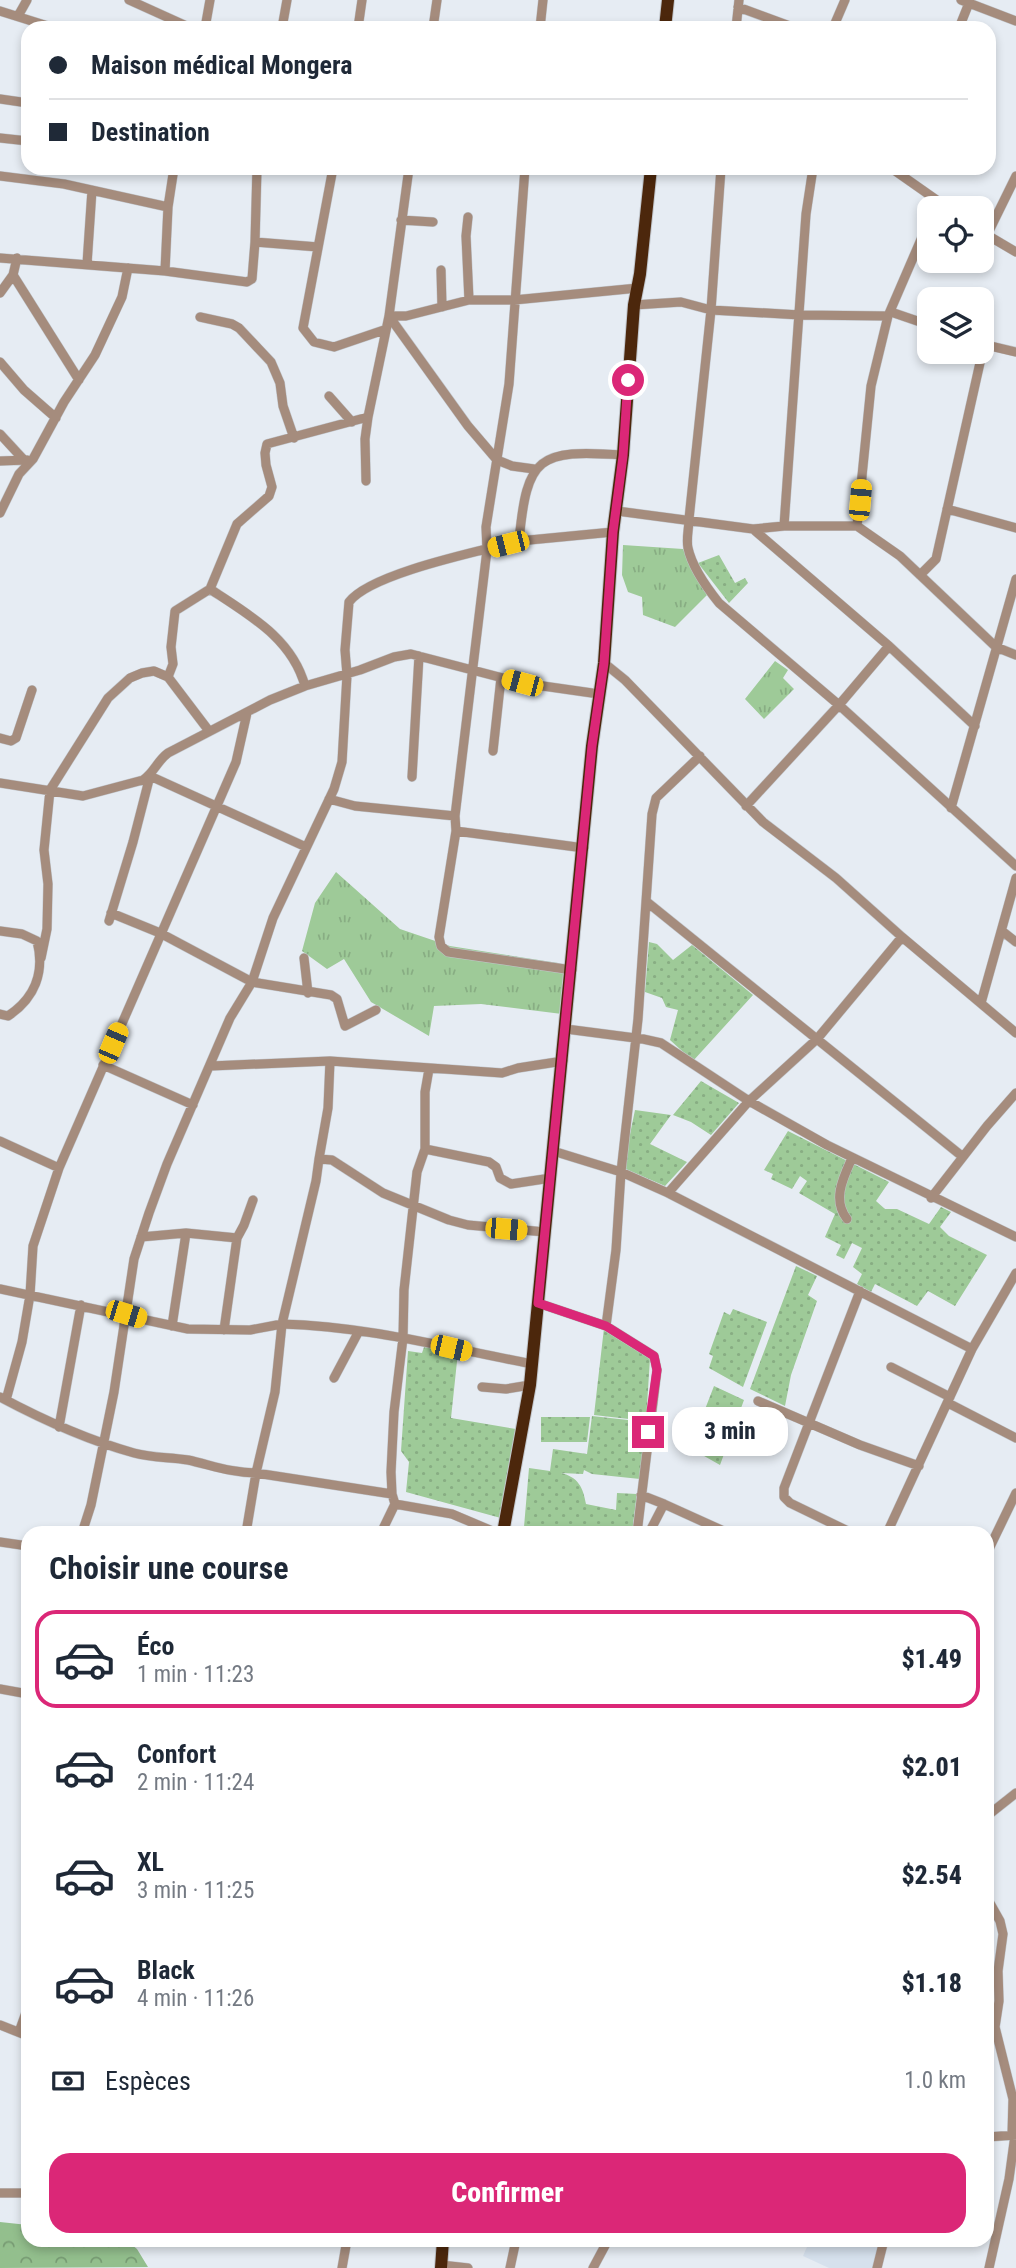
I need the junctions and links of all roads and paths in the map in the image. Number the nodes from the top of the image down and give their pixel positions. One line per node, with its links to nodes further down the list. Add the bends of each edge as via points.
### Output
1 (27, 0): 14 (street)
2 (130, 0): 16 (street)
3 (210, 0): 17 (street)
4 (287, 0): 18 (street)
5 (362, 0): 19 (street)
6 (437, 0): 20 (street)
7 (543, 0): 21 (street)
8 (668, 0): 22 (highway)
9 (728, 0): 12 (street)
10 (845, 0): 25 (street)
11 (965, 2): 26 (street); 27 (street)
12 (738, 3): 23 (street); 24 (street)
13 (0, 11): 14 (street)
14 (18, 16): 15 (street)
15 (33, 21)
16 (176, 21)
17 (206, 21)
18 (283, 21)
19 (359, 21)
20 (434, 21)
21 (541, 21)
22 (666, 21)
23 (737, 21)
24 (779, 21)
25 (836, 21)
26 (961, 21)
27 (1016, 21)
28 (0, 99): 29 (street)
29 (21, 102)
30 (0, 138): 31 (street)
31 (21, 140)
32 (173, 175): 45 (street)
33 (257, 175): 51 (street)
34 (332, 175): 52 (street)
35 (409, 175): 48 (street)
36 (524, 175): 65 (street)
37 (650, 175): 62 (highway)
38 (721, 175): 68 (street)
39 (812, 175): 70 (street)
40 (908, 175): 44 (street)
41 (0, 176): 43 (street)
42 (1016, 176): 46 (street)
43 (92, 190): 45 (street); 57 (street)
44 (928, 196)
45 (168, 207): 60 (street)
46 (994, 215)
47 (468, 217): 64 (street)
48 (401, 220): 49 (street); 71 (street)
49 (433, 222)
50 (994, 239): 54 (street)
51 (255, 242): 52 (street); 60 (street, via 252,279 247,282)
52 (318, 247): 74 (street, via 303,328 314,342 334,347)
53 (917, 249): 69 (street)
54 (1016, 252)
55 (0, 258): 56 (street)
56 (18, 258): 57 (street); 61 (street)
57 (87, 264): 58 (street)
58 (128, 268): 60 (street); 79 (street, via 108,329)
59 (441, 270): 67 (street)
60 (165, 271)
61 (13, 275): 63 (street); 79 (street)
62 (638, 288): 65 (street); 66 (highway)
63 (0, 293)
64 (469, 300): 65 (street); 67 (street)
65 (514, 300): 88 (street, via 509,384)
66 (634, 305): 68 (street, via 681,302); 86 (highway)
67 (442, 307): 71 (street)
68 (711, 310): 70 (street); 95 (street)
69 (890, 314): 70 (street); 73 (street); 97 (street, via 868,403)
70 (800, 315): 96 (street)
71 (389, 316): 74 (street); 88 (street)
72 (200, 317): 85 (street, via 239,328 271,362)
73 (917, 322)
74 (384, 330): 81 (street)
75 (994, 347): 76 (street)
76 (1016, 352)
77 (0, 362): 82 (street)
78 (979, 364): 92 (street)
79 (79, 380): 82 (street)
80 (329, 396): 83 (street)
81 (368, 417): 83 (street); 91 (street)
82 (56, 418): 87 (street)
83 (352, 422): 85 (street)
84 (0, 435): 87 (street)
85 (294, 438): 105 (street, via 267,444 269,496 237,524)
86 (623, 456): 90 (street, via 572,453 546,460); 93 (highway)
87 (28, 460): 89 (street); 94 (street)
88 (497, 460): 90 (street); 102 (street, via 486,527)
89 (0, 461)
90 (534, 469): 101 (street, via 522,504)
91 (366, 481)
92 (947, 509): 98 (street); 103 (street, via 936,559)
93 (617, 511): 95 (street); 100 (highway)
94 (0, 513)
95 (689, 519): 99 (street); 118 (street, via 688,547 719,603)
96 (784, 526): 97 (street); 99 (street)
97 (858, 526): 103 (street)
98 (1016, 528)
99 (753, 529): 106 (street)
100 (613, 532): 101 (street); 110 (highway)
101 (519, 541): 102 (street)
102 (487, 550): 111 (street); 112 (street, via 402,573 353,597 346,609)
103 (920, 575): 107 (street)
104 (1016, 579): 107 (street)
105 (210, 589): 113 (street, via 175,611 173,664); 115 (street, via 282,642)
106 (889, 646): 118 (street); 120 (street)
107 (996, 647): 108 (street); 120 (street)
108 (1016, 654)
109 (419, 656): 111 (street); 112 (street, via 394,657); 126 (street)
110 (604, 663): 117 (highway); 124 (street)
111 (472, 670): 114 (street); 133 (street)
112 (347, 675): 115 (street); 129 (street, via 342,762)
113 (168, 677): 121 (street); 128 (street, via 154,671 142,673 119,687)
114 (501, 678): 117 (street); 123 (street)
115 (305, 687): 119 (street)
116 (32, 690): 122 (street, via 16,738)
117 (599, 694): 136 (highway)
118 (839, 705): 131 (street); 132 (street)
119 (247, 713): 121 (street); 130 (street, via 236,762)
120 (975, 726): 132 (street)
121 (209, 731): 125 (street, via 161,758)
122 (0, 738)
123 (494, 751)
124 (700, 756): 131 (street); 139 (street, via 656,798)
125 (150, 776): 128 (street, via 90,795); 130 (street); 142 (street, via 110,917)
126 (412, 777)
127 (0, 783): 128 (street)
128 (50, 790): 145 (street, via 44,850 47,929)
129 (329, 799): 133 (street); 135 (street)
130 (216, 806): 135 (street); 142 (street)
131 (746, 806): 143 (street)
132 (951, 808): 137 (street)
133 (455, 816): 134 (street)
134 (456, 831): 136 (street); 147 (street, via 441,946 448,952)
135 (306, 847): 148 (street, via 273,918)
136 (584, 848): 147 (highway)
137 (1016, 866)
138 (1016, 878): 141 (street)
139 (648, 902): 155 (street); 156 (street)
140 (0, 931): 145 (street, via 37,941)
141 (1002, 931): 144 (street); 150 (street)
142 (160, 933): 148 (street); 159 (street)
143 (902, 937): 150 (street); 156 (street)
144 (1016, 942)
145 (41, 958): 152 (street, via 40,974 25,1001 8,1016)
146 (304, 958): 149 (street)
147 (572, 970): 153 (highway)
148 (252, 982): 149 (street); 160 (street, via 230,1018)
149 (308, 993): 151 (street, via 337,999 345,1026)
150 (981, 1003): 154 (street)
151 (376, 1010)
152 (0, 1014)
153 (566, 1029): 155 (street); 158 (highway)
154 (1016, 1033)
155 (636, 1038): 163 (street, via 661,1043); 172 (street)
156 (817, 1039): 163 (street); 168 (street)
157 (330, 1061): 160 (street); 161 (street); 170 (street)
158 (563, 1061): 161 (street, via 502,1073); 167 (highway)
159 (103, 1065): 164 (street); 171 (street)
160 (211, 1066): 164 (street)
161 (429, 1069): 166 (street)
162 (1016, 1093): 168 (street)
163 (749, 1101): 169 (street); 174 (street)
164 (193, 1105): 181 (street)
165 (0, 1141): 171 (street)
166 (425, 1149): 173 (street, via 489,1162 500,1178 511,1184); 177 (street)
167 (553, 1151): 172 (street); 173 (highway)
168 (963, 1157): 175 (street)
169 (852, 1158): 175 (street); 178 (street, via 838,1199)
170 (319, 1159): 177 (street, via 332,1160 383,1193); 191 (street)
171 (59, 1168): 187 (street, via 33,1246)
172 (621, 1172): 174 (street); 193 (street)
173 (551, 1178): 179 (highway)
174 (668, 1193): 186 (street)
175 (931, 1198): 182 (street)
176 (253, 1200): 183 (street)
177 (412, 1205): 179 (street, via 468,1225); 196 (street)
178 (847, 1219)
179 (545, 1232): 188 (highway)
180 (186, 1233): 181 (street); 183 (street); 192 (street)
181 (141, 1237): 190 (street)
182 (1016, 1237)
183 (237, 1238): 194 (street)
184 (1016, 1273): 197 (street)
185 (0, 1289): 187 (street)
186 (860, 1292): 197 (street); 206 (street)
187 (30, 1295): 189 (street); 203 (street, via 22,1342)
188 (538, 1303): 193 (street); 198 (highway)
189 (81, 1305): 190 (street); 207 (street)
190 (126, 1314): 192 (street); 209 (street)
191 (282, 1324): 194 (street); 195 (street); 211 (street, via 275,1392)
192 (172, 1326): 194 (street)
193 (606, 1326): 213 (street, via 654,1356 657,1370)
194 (224, 1329)
195 (359, 1331): 196 (street); 200 (street)
196 (403, 1338): 198 (street); 214 (street, via 394,1412)
197 (972, 1349): 204 (street)
198 (532, 1364): 201 (highway)
199 (891, 1367): 204 (street)
200 (334, 1378)
201 (530, 1385): 202 (street); 220 (highway)
202 (482, 1387)
203 (3, 1398): 207 (street)
204 (949, 1400): 208 (street); 210 (street)
205 (758, 1401): 206 (street)
206 (809, 1423): 210 (street); 224 (street, via 784,1497)
207 (59, 1427): 209 (street)
208 (1016, 1438)
209 (103, 1441): 211 (street, via 150,1456); 216 (street)
210 (919, 1466): 225 (street)
211 (256, 1473): 214 (street); 217 (street)
212 (1016, 1493): 226 (street)
213 (641, 1495): 215 (street); 221 (street)
214 (393, 1499): 218 (street); 219 (street)
215 (664, 1504): 222 (street); 223 (street)
216 (84, 1526)
217 (247, 1526)
218 (383, 1526)
219 (480, 1526)
220 (504, 1526)
221 (638, 1526)
222 (653, 1526)
223 (713, 1526)
224 (838, 1526)
225 (890, 1526)
226 (994, 1539)
227 (0, 1542): 228 (street)
228 (21, 1545)
229 (0, 1689): 230 (street)
230 (21, 1693)
231 (1016, 1793): 232 (street)
232 (994, 1810)
233 (994, 1910): 234 (street, via 1003,1934)
234 (994, 2017)
235 (1, 2030): 236 (street)
236 (21, 2034)
237 (994, 2037): 238 (street, via 1013,2099)
238 (1014, 2135): 239 (street); 242 (street)
239 (994, 2136)
240 (0, 2193): 241 (street)
241 (21, 2193)
242 (994, 2246)
243 (346, 2247): 250 (street)
244 (442, 2247): 249 (highway)
245 (514, 2247): 252 (street)
246 (604, 2247): 253 (street)
247 (882, 2247): 254 (street)
248 (994, 2247): 255 (street)
249 (441, 2267): 251 (street)
250 (342, 2268)
251 (468, 2268)
252 (510, 2268)
253 (593, 2268)
254 (877, 2268)
255 (989, 2268)

